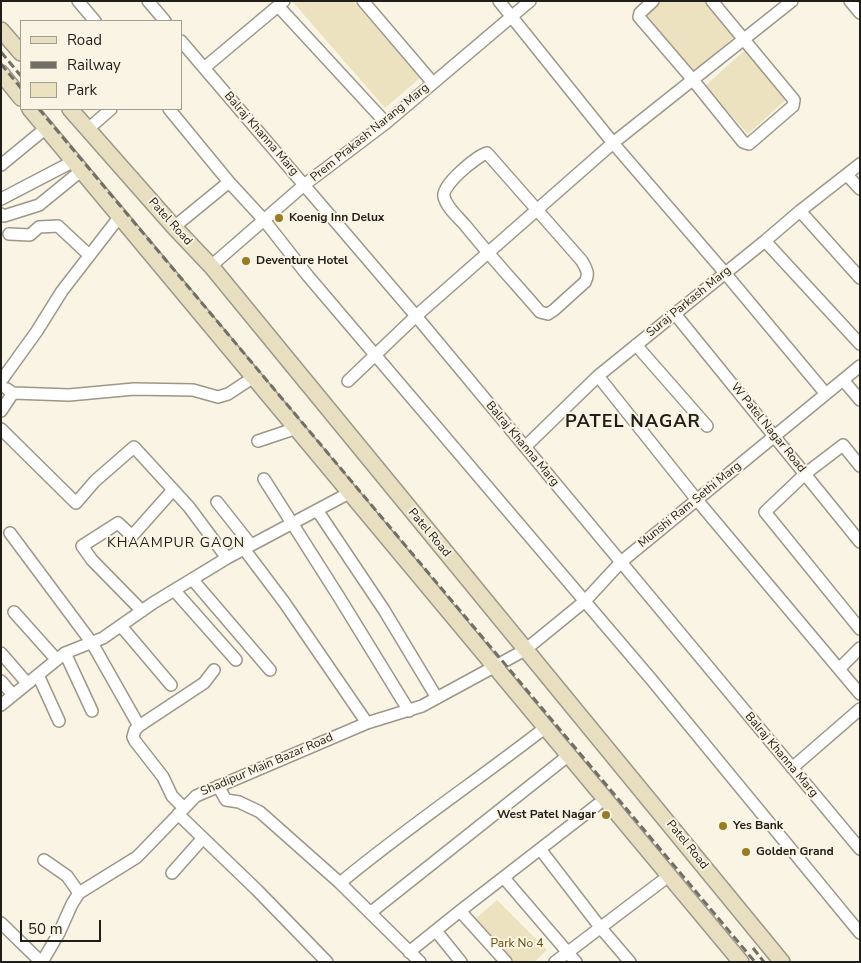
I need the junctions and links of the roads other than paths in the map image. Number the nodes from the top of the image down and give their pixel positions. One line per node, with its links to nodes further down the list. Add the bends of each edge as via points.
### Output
1 (78, 1): 13 (street)
2 (148, 1): 14 (street)
3 (363, 1): 22 (street)
4 (499, 1): 12 (street)
5 (530, 1): 12 (street, Prem Prakash Narang Marg)
6 (653, 1): 21 (street, via 639,17)
7 (712, 1): 16 (street)
8 (792, 1): 16 (street)
9 (850, 1): 11 (street)
10 (281, 4): 19 (street); 28 (street)
11 (860, 13)
12 (512, 16): 22 (street, Prem Prakash Narang Marg); 31 (street)
13 (94, 20)
14 (164, 20)
15 (1, 30): 18 (main road)
16 (743, 40): 21 (street); 21 (street, via 795,103 748,144)
17 (182, 42): 19 (street, Balraj Khanna Marg)
18 (20, 52)
19 (204, 68): 37 (street, Balraj Khanna Marg)
20 (2, 78): 23 (main road)
21 (693, 80): 31 (street)
22 (433, 82): 28 (street, Prem Prakash Narang Marg)
23 (20, 97)
24 (31, 110): 29 (main road)
25 (71, 110): 30 (main road, Patel Road)
26 (110, 110): 30 (street)
27 (170, 110): 36 (street)
28 (386, 123): 37 (street, Prem Prakash Narang Marg)
29 (46, 128): 32 (street); 34 (main road)
30 (88, 128): 45 (main road, Patel Road)
31 (613, 143): 40 (street); 51 (street)
32 (1, 164)
33 (860, 164): 35 (street, Suraj Parkash Marg)
34 (78, 166): 39 (street); 42 (street, via 39,204 4,216); 43 (main road)
35 (847, 175): 38 (street); 41 (street, Suraj Parkash Marg)
36 (229, 182): 44 (street); 45 (street)
37 (304, 185): 44 (street, Prem Prakash Narang Marg); 54 (street, Balraj Khanna Marg)
38 (860, 189)
39 (1, 199)
40 (537, 210): 48 (street); 48 (street, via 488,153 451,181 444,198); 48 (street, via 582,261 588,276 560,305 548,314 540,312)
41 (800, 211): 47 (street, Suraj Parkash Marg); 52 (street)
42 (1, 214)
43 (120, 216): 49 (street); 60 (main road)
44 (264, 220): 50 (street, Prem Prakash Narang Marg); 57 (street)
45 (174, 227): 50 (main road, Patel Road)
46 (9, 234): 49 (street, via 30,235 39,227 58,226)
47 (765, 241): 51 (street, Suraj Parkash Marg); 55 (street)
48 (488, 253): 54 (street)
49 (89, 255): 63 (street)
50 (211, 266): 97 (main road, Patel Road)
51 (725, 273): 53 (street, Suraj Parkash Marg); 65 (street)
52 (860, 278)
53 (675, 314): 56 (street, Suraj Parkash Marg); 71 (street, W Patel Nagar Road)
54 (416, 316): 57 (street); 73 (street, Balraj Khanna Marg)
55 (860, 344)
56 (636, 345): 59 (street, Suraj Parkash Marg); 68 (street)
57 (376, 355): 62 (street); 90 (street)
58 (860, 366): 61 (street, Munshi Ram Sethi Marg)
59 (598, 376): 73 (street, Suraj Parkash Marg); 79 (street)
60 (254, 377): 64 (street, via 224,397 194,390 134,389 69,395); 69 (main road)
61 (843, 380): 65 (street, Munshi Ram Sethi Marg); 66 (street)
62 (348, 381)
63 (1, 383): 64 (street)
64 (13, 394): 67 (street)
65 (826, 394): 71 (street, Munshi Ram Sethi Marg)
66 (860, 400)
67 (1, 411)
68 (707, 426)
69 (297, 428): 72 (street); 78 (main road)
70 (1, 429): 77 (street, via 76,503 95,481 134,447)
71 (775, 436): 75 (street, W Patel Nagar Road); 79 (street, Munshi Ram Sethi Marg)
72 (258, 441)
73 (525, 447): 87 (street, Balraj Khanna Marg)
74 (860, 466): 75 (street, via 843,445)
75 (805, 474): 84 (street, W Patel Nagar Road); 94 (street, via 765,512)
76 (264, 479): 82 (street)
77 (173, 490): 86 (street); 91 (street, via 132,536 118,523 82,546)
78 (351, 492): 81 (street); 101 (main road)
79 (697, 500): 87 (street, Munshi Ram Sethi Marg); 102 (street)
80 (217, 502): 85 (street)
81 (317, 510): 82 (street); 111 (street, via 384,610)
82 (292, 524): 85 (street); 115 (street)
83 (10, 533): 95 (street)
84 (860, 542)
85 (248, 547): 86 (street); 117 (street)
86 (227, 558): 88 (street)
87 (621, 562): 90 (street, Munshi Ram Sethi Marg); 121 (street, Balraj Khanna Marg)
88 (192, 579): 89 (street); 104 (street)
89 (174, 590): 91 (street); 100 (street)
90 (585, 601): 97 (street, Munshi Ram Sethi Marg); 139 (street)
91 (142, 611): 93 (street)
92 (14, 612): 99 (street)
93 (121, 626): 95 (street); 108 (street)
94 (860, 629)
95 (92, 643): 99 (street); 118 (street)
96 (860, 648): 102 (street)
97 (525, 650): 101 (street, Munshi Ram Sethi Marg); 151 (main road, Patel Road)
98 (1, 653): 107 (street)
99 (60, 656): 105 (street); 114 (street)
100 (236, 660)
101 (496, 667): 111 (street, Shadipur Main Bazar Road); 119 (main road)
102 (839, 669): 109 (street)
103 (214, 670): 118 (street, via 204,683)
104 (270, 670)
105 (38, 675): 107 (street); 116 (street)
106 (1, 681): 110 (street)
107 (27, 684): 110 (street)
108 (171, 685)
109 (860, 694)
110 (13, 695): 112 (street)
111 (437, 698): 115 (street, Shadipur Main Bazar Road)
112 (1, 705)
113 (860, 709): 121 (street)
114 (92, 711)
115 (409, 711): 117 (street, Shadipur Main Bazar Road)
116 (59, 721)
117 (367, 723): 122 (street, Shadipur Main Bazar Road)
118 (139, 726): 124 (street, via 133,734 135,742 163,776)
119 (546, 728): 120 (main road); 132 (street, via 380,849)
120 (569, 754): 135 (street); 150 (main road)
121 (792, 768): 126 (street, Balraj Khanna Marg)
122 (218, 786): 124 (street, Shadipur Main Bazar Road, via 196,796); 132 (street, via 226,800 260,812)
123 (597, 805): 127 (street)
124 (181, 811): 125 (street); 133 (street, Shadipur Main Bazar Road, via 137,857)
125 (203, 838): 129 (street); 143 (street)
126 (860, 849)
127 (540, 850): 130 (street); 137 (street)
128 (44, 860): 133 (street, via 67,876)
129 (172, 873)
130 (504, 878): 134 (street); 140 (street)
131 (662, 881): 137 (street)
132 (340, 883): 135 (street)
133 (79, 893): 142 (street, Shadipur Main Bazar Road)
134 (460, 911): 138 (street); 146 (street)
135 (370, 913): 141 (street)
136 (1, 923): 142 (street)
137 (600, 927): 140 (street); 149 (street)
138 (436, 930): 141 (street); 145 (street)
139 (860, 933)
140 (567, 951): 147 (street); 148 (street)
141 (409, 952): 144 (street)
142 (41, 962)
143 (327, 962)
144 (420, 962)
145 (461, 962)
146 (506, 962)
147 (555, 962)
148 (576, 962)
149 (630, 962)
150 (741, 962)
151 (782, 962)

